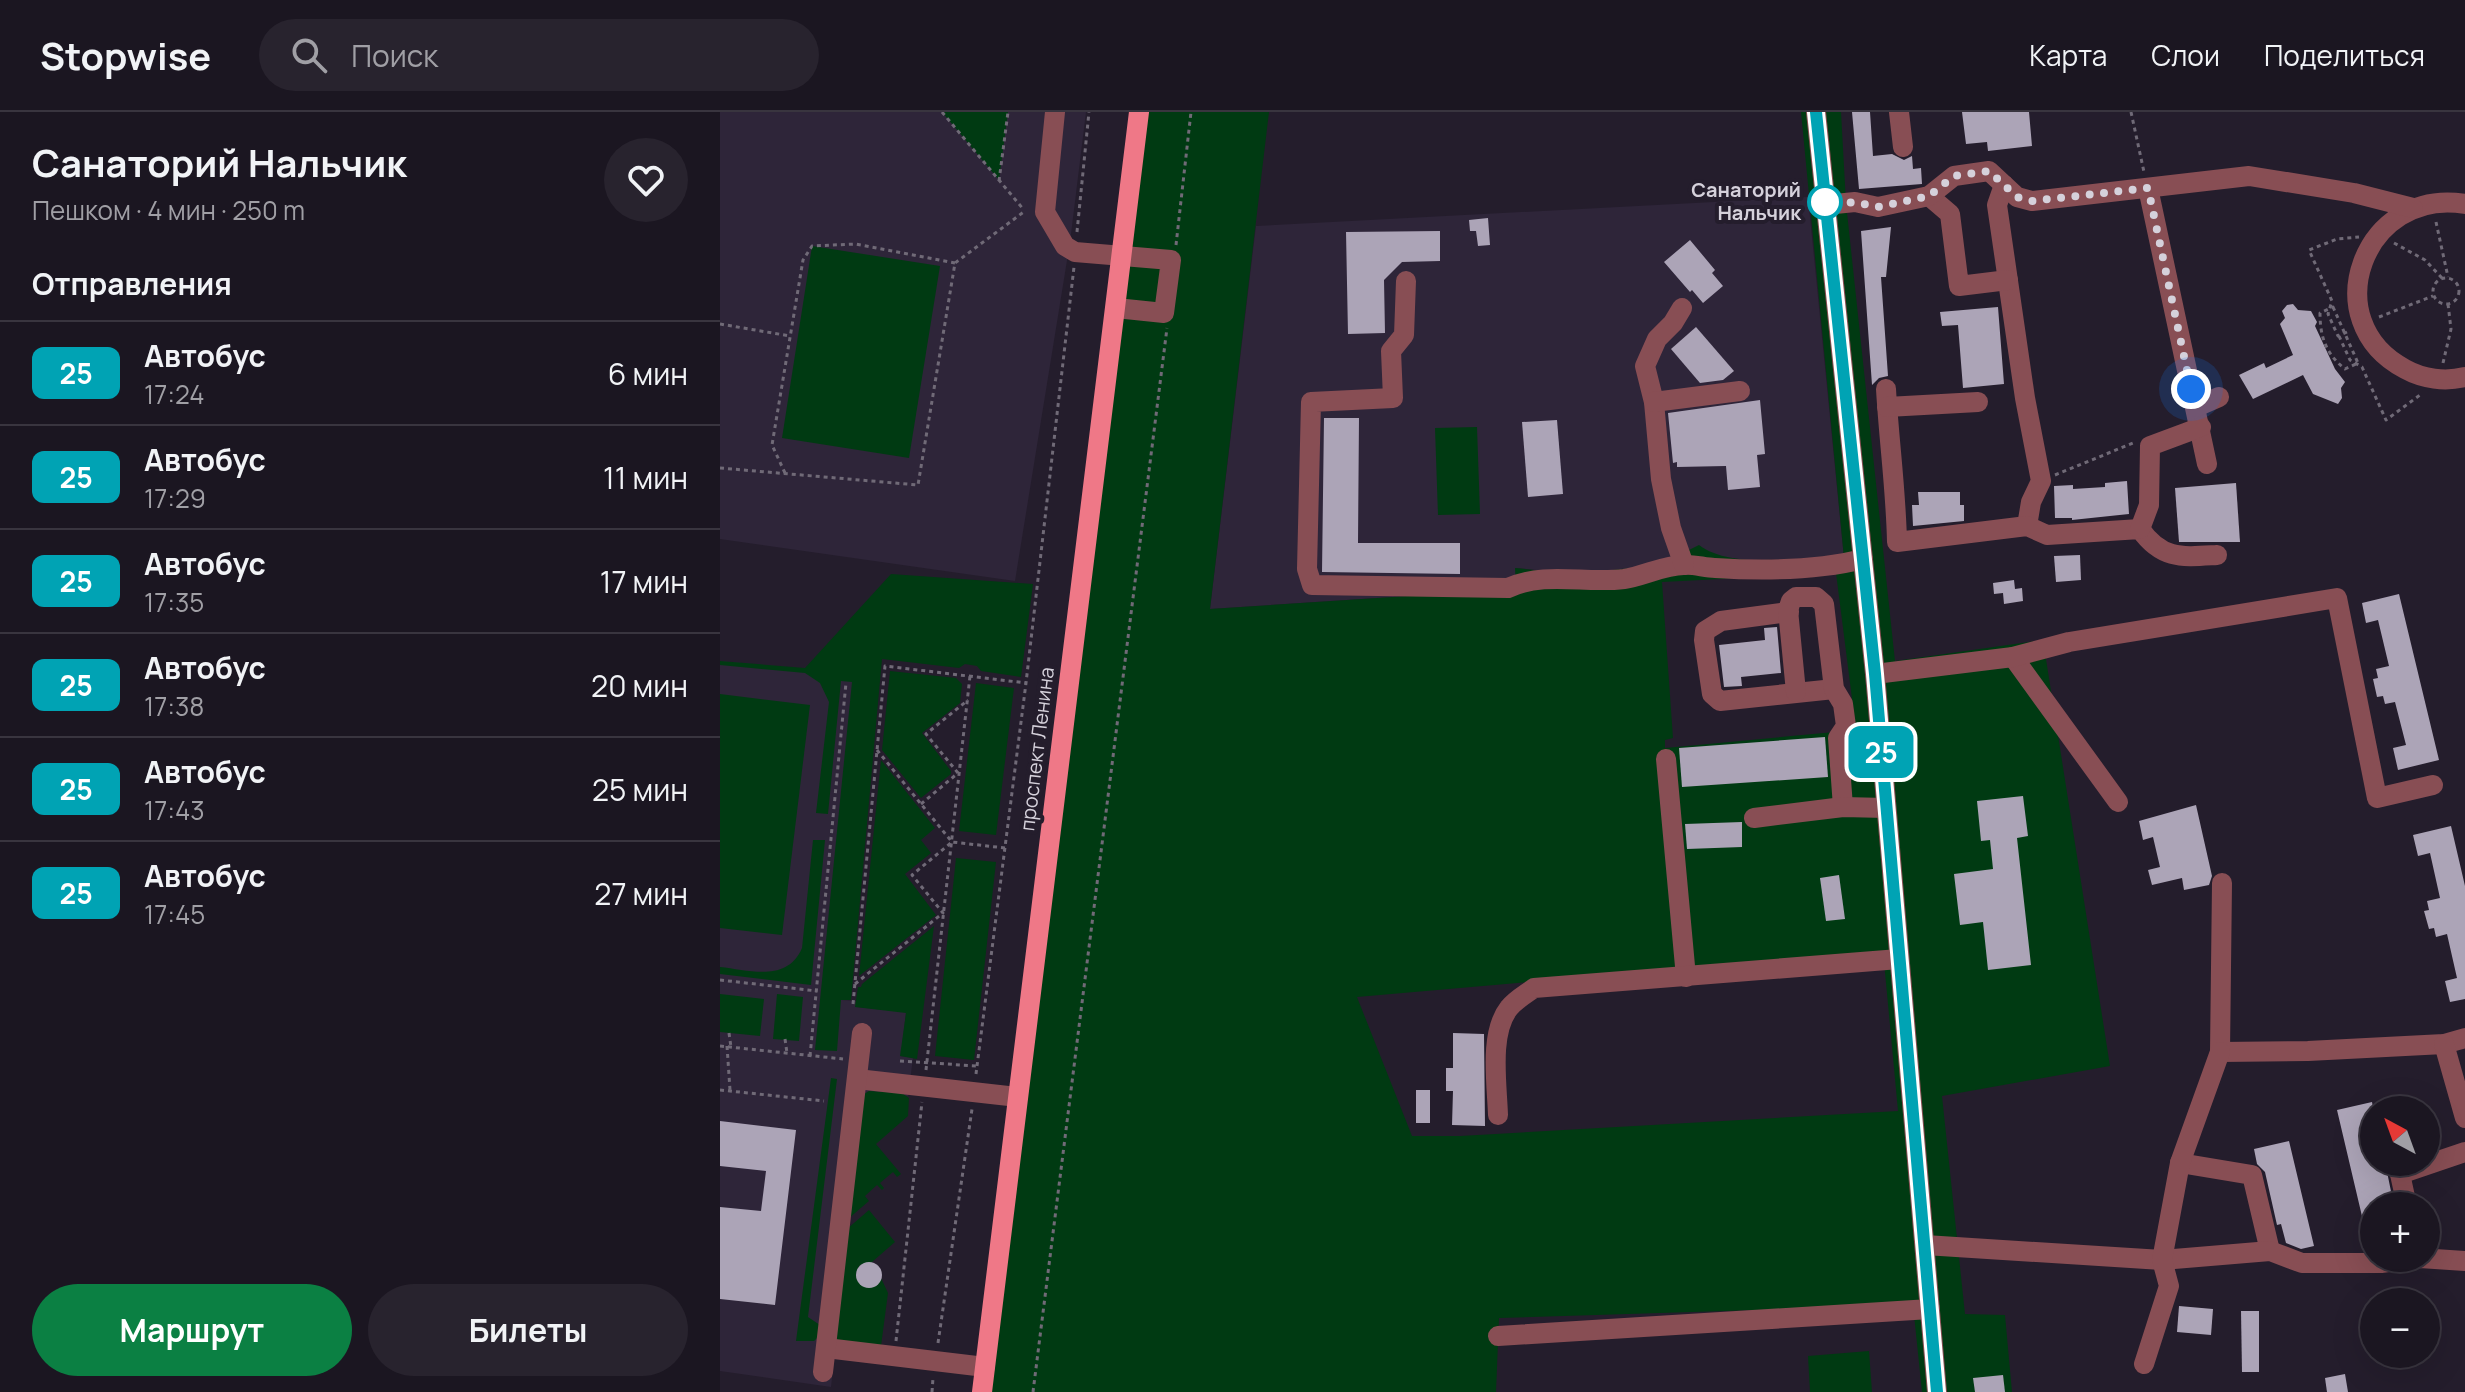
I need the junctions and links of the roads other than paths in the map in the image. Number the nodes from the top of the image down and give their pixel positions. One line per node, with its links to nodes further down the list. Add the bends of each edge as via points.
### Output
1 (1055, 112): 12 (street, via 1045,212 1065,246 1075,252)
2 (1139, 112): 12 (main road, проспект Ленина)
3 (1816, 112): 10 (street)
4 (1899, 112): 5 (street)
5 (1903, 147)
6 (2004, 185): 7 (street, via 2032,201); 8 (street, via 1989,171 1954,176); 13 (street, via 1997,205)
7 (2148, 188): 11 (street, via 2249,176); 22 (street)
8 (1929, 196): 10 (street, via 1878,207 1855,202); 13 (street, via 1950,214 1959,286)
9 (2465, 203): 11 (street)
10 (1825, 205): 27 (street)
11 (2423, 206): 17 (street, via 2392,220 2368,248 2357,285 2360,311 2377,347 2396,365 2434,379)
12 (1122, 256): 15 (main road, проспект Ленина); 15 (street, via 1171,260 1164,313)
13 (2008, 280): 24 (street, via 2041,481)
14 (1406, 281): 28 (street, via 1404,335 1391,351 1393,398 1311,402 1307,569 1312,585 1508,588 1548,578 1623,579)
15 (1116, 308): 48 (main road, проспект Ленина)
16 (1682, 308): 20 (street, via 1657,339 1645,366)
17 (2465, 377)
18 (1740, 391): 20 (street)
19 (2219, 397): 22 (street)
20 (1654, 402): 28 (street, via 1661,479)
21 (1978, 402): 24 (street, via 1887,398 1897,542)
22 (2198, 417): 23 (street); 25 (street, via 2150,446 2149,505)
23 (2207, 464)
24 (2027, 526): 25 (street, via 2047,535)
25 (2140, 529): 26 (street, via 2162,552 2181,558)
26 (2217, 555)
27 (1863, 559): 28 (street, via 1790,569); 31 (street)
28 (1684, 565)
29 (1789, 612): 32 (street, via 1796,597 1816,597 1824,604); 33 (street); 33 (street, via 1721,621 1705,631 1704,640 1714,698)
30 (2013, 657): 31 (street); 35 (street, via 2069,642 2337,598 2377,798); 36 (street)
31 (1875, 674): 38 (street)
32 (1834, 689): 33 (street); 37 (street, via 1846,726 1838,738)
33 (1796, 692)
34 (1666, 759): 42 (street)
35 (2433, 785)
36 (2118, 802)
37 (1843, 807): 38 (street); 39 (street)
38 (1886, 808): 41 (street)
39 (1754, 818)
40 (2222, 883): 46 (street)
41 (1899, 959): 42 (street); 54 (street)
42 (1686, 977): 49 (street, via 1534,988 1510,1006 1500,1022)
43 (862, 1033): 47 (street)
44 (2465, 1038): 45 (street)
45 (2444, 1044): 46 (street); 50 (street)
46 (2220, 1052): 53 (street)
47 (858, 1069): 48 (street, via 924,1086); 62 (street)
48 (1018, 1097): 64 (main road, проспект Ленина)
49 (1498, 1115)
50 (2465, 1118)
51 (2465, 1152): 52 (street)
52 (2440, 1158)
53 (2180, 1163): 55 (street, via 2252,1175); 57 (street)
54 (1925, 1245): 57 (street); 60 (street)
55 (2270, 1251): 57 (street); 59 (street, via 2302,1263)
56 (2440, 1259): 58 (street)
57 (2162, 1260): 63 (street, via 2169,1286)
58 (2465, 1261)
59 (2360, 1263)
60 (1930, 1309): 61 (street); 67 (street)
61 (1498, 1336)
62 (826, 1348): 64 (street); 65 (street)
63 (2144, 1364)
64 (985, 1367): 66 (main road, проспект Ленина)
65 (823, 1372)
66 (982, 1392)
67 (1937, 1392)

